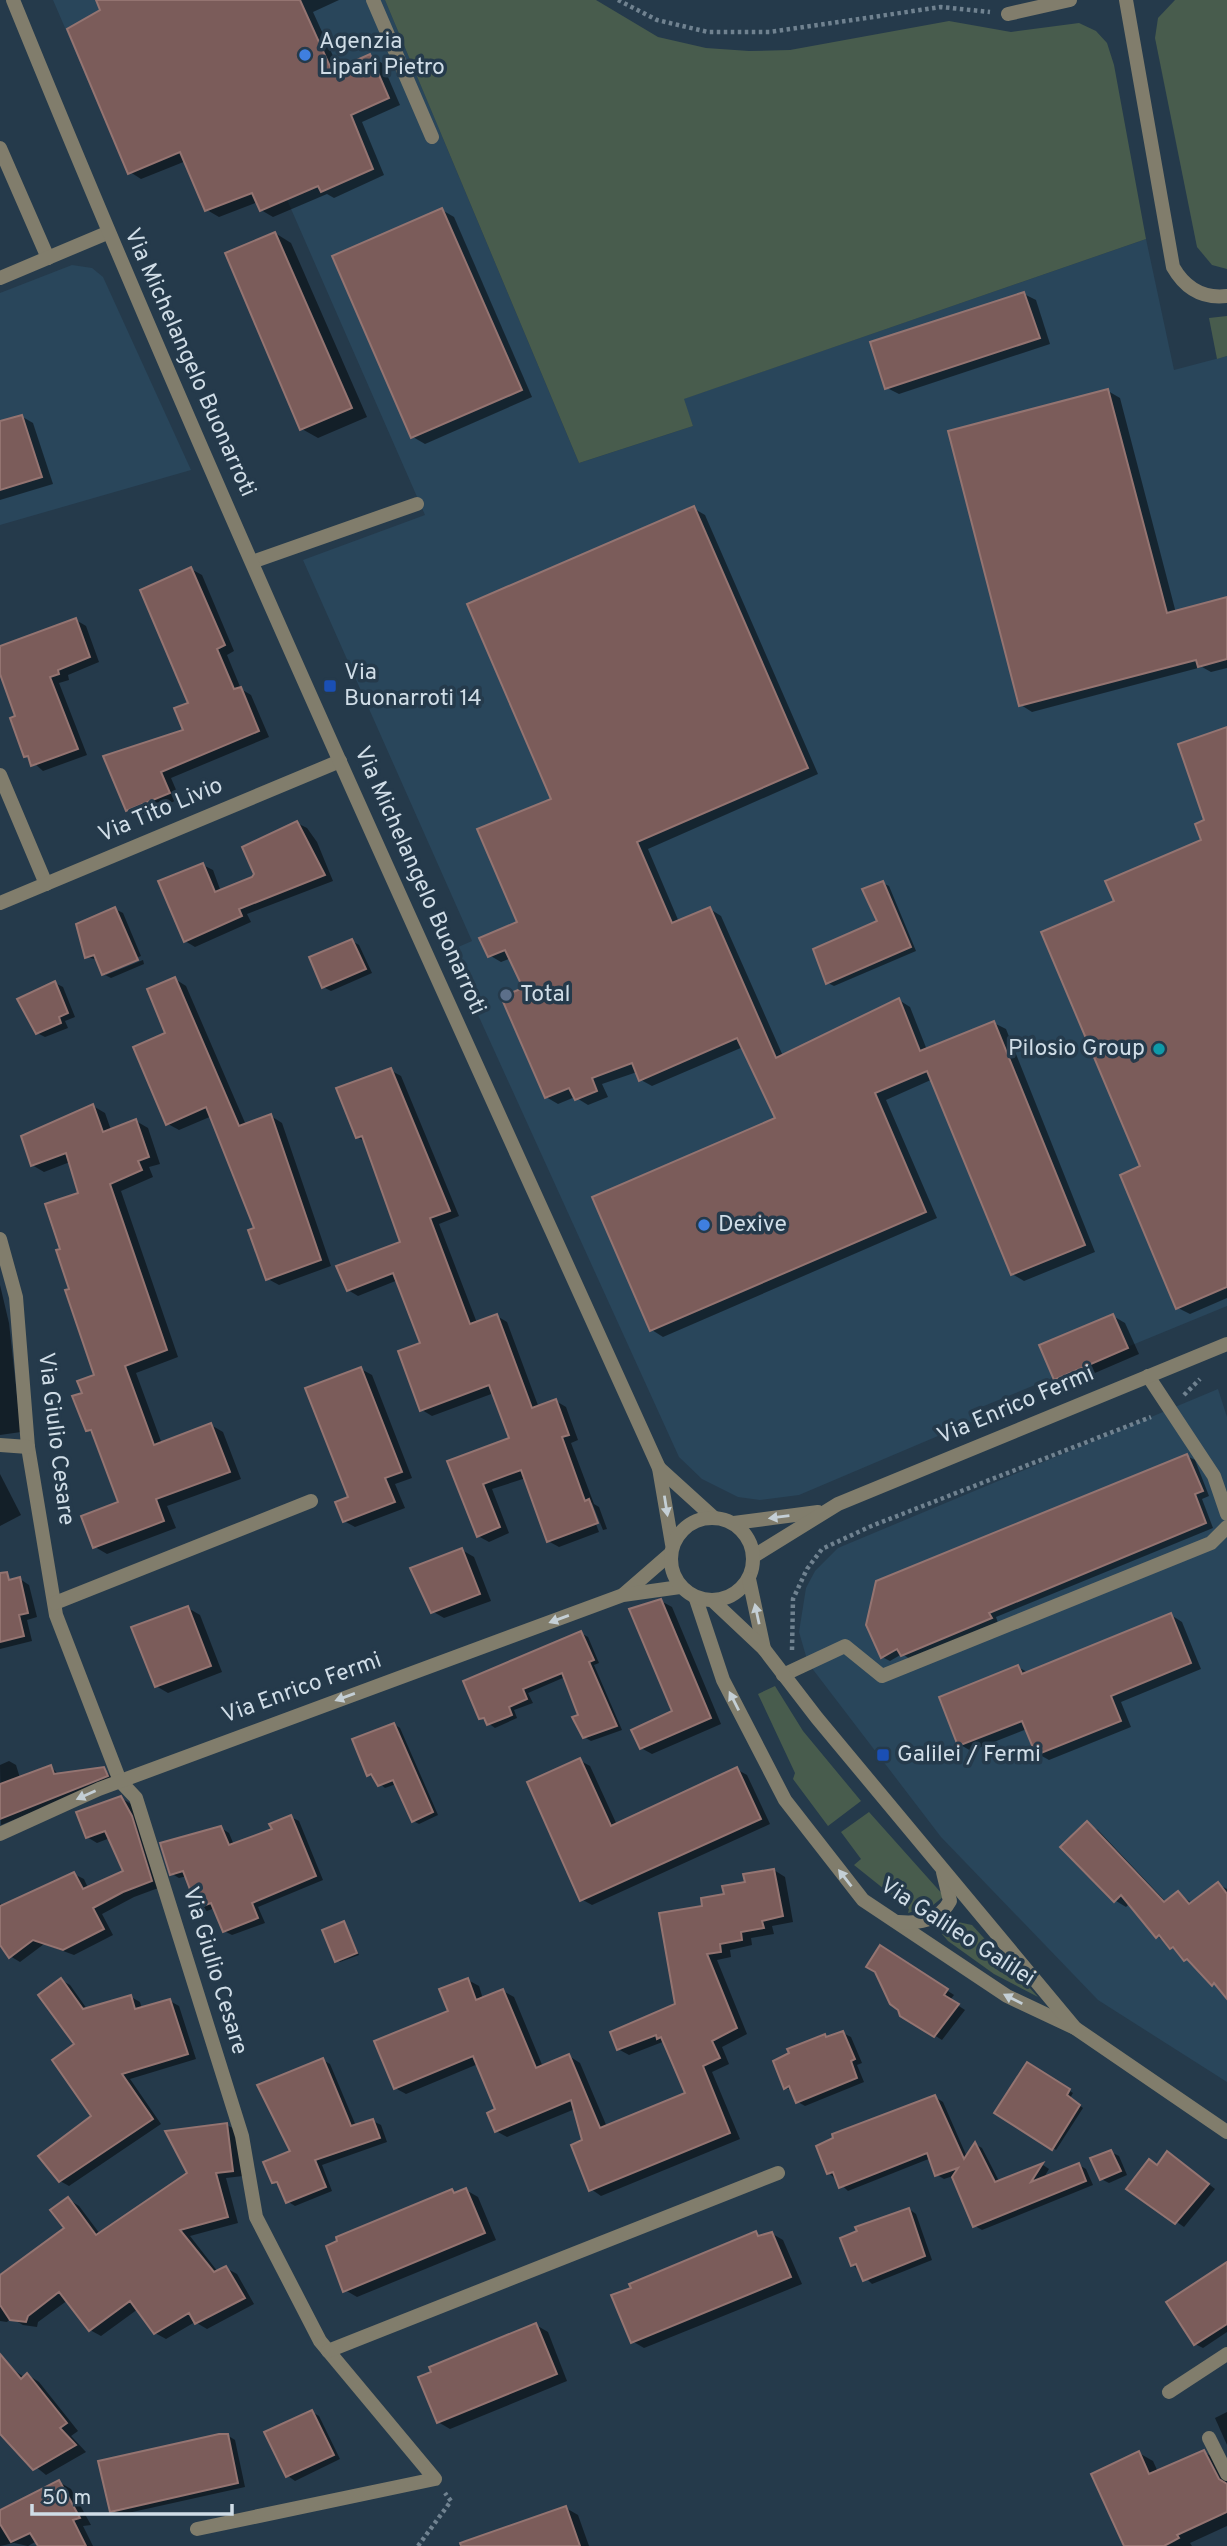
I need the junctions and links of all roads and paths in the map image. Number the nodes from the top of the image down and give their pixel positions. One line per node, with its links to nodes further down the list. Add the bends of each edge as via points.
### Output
1 (13, 0): 9 (street, Via Michelangelo Buonarroti)
2 (373, 0): 7 (street)
3 (618, 0): 6 (path, via 657,20 708,32 770,32 941,7)
4 (1070, 0): 6 (street)
5 (1126, 0): 12 (street, via 1173,267 1189,288 1200,294)
6 (1008, 14)
7 (432, 137)
8 (0, 148): 10 (street)
9 (107, 233): 10 (street); 14 (street, Via Michelangelo Buonarroti)
10 (48, 258): 11 (street)
11 (0, 278)
12 (1227, 296)
13 (416, 504): 14 (street)
14 (252, 562): 15 (street, Via Michelangelo Buonarroti)
15 (340, 761): 17 (street, Via Tito Livio); 26 (street, Via Michelangelo Buonarroti)
16 (0, 775): 17 (street)
17 (46, 884): 18 (street, Via Tito Livio)
18 (0, 903)
19 (0, 1239): 25 (street, Via Giulio Cesare, via 16,1297)
20 (1227, 1344): 21 (street, Via Enrico Fermi)
21 (1148, 1376): 23 (street); 28 (street, Via Enrico Fermi)
22 (1202, 1376): 23 (path)
23 (1170, 1409): 29 (street, via 1214,1476); 42 (path, via 822,1549 793,1599)
24 (0, 1445): 25 (street)
25 (29, 1447): 40 (street, Via Giulio Cesare)
26 (659, 1468): 30 (street, Via Michelangelo Buonarroti); 33 (street, Via Michelangelo Buonarroti, one-way to 33)
27 (311, 1501): 40 (street)
28 (823, 1511): 31 (street, Via Enrico Fermi, one-way to 31); 34 (street, Via Enrico Fermi)
29 (1227, 1514)
30 (713, 1517): 31 (street); 33 (street, via 688,1524)
31 (734, 1523): 34 (street, via 748,1537)
32 (1227, 1527): 43 (street, via 1211,1543 881,1676 845,1646)
33 (671, 1549): 36 (street, via 671,1572); 37 (street, Via Enrico Fermi)
34 (754, 1556): 35 (street)
35 (749, 1579): 39 (street, via 734,1595); 41 (street, Via Galileo Galilei, one-way to 35)
36 (680, 1587): 37 (street, Via Enrico Fermi); 38 (street)
37 (623, 1595): 44 (street, Via Enrico Fermi, one-way to 44)
38 (696, 1599): 39 (street); 47 (street, Via Galileo Galilei, one-way to 38, via 863,1900 785,1800 723,1680)
39 (713, 1601): 41 (street, Via Galileo Galilei)
40 (55, 1603): 44 (street, Via Giulio Cesare)
41 (764, 1650): 43 (street, Via Galileo Galilei)
42 (792, 1650)
43 (783, 1675): 46 (street, Via Galileo Galilei)
44 (120, 1781): 45 (street, Via Enrico Fermi, one-way to 45); 51 (street, Via Giulio Cesare, via 136,1798 238,2123 256,2217)
45 (0, 1834)
46 (942, 1870): 47 (street, via 950,1901 944,1911 913,1924); 48 (street, Via Galileo Galilei)
47 (896, 1922): 48 (street, Via Galileo Galilei, one-way to 47, via 1007,1996)
48 (1074, 2028): 49 (street, Via Galileo Galilei)
49 (1227, 2132)
50 (778, 2173): 51 (street)
51 (328, 2351): 56 (street, Via Giulio Cesare)
52 (1227, 2354): 53 (street)
53 (1169, 2392)
54 (1209, 2438): 55 (street)
55 (1227, 2473)
56 (435, 2479): 57 (street); 58 (path, via 451,2501)
57 (197, 2529)
58 (418, 2546)

